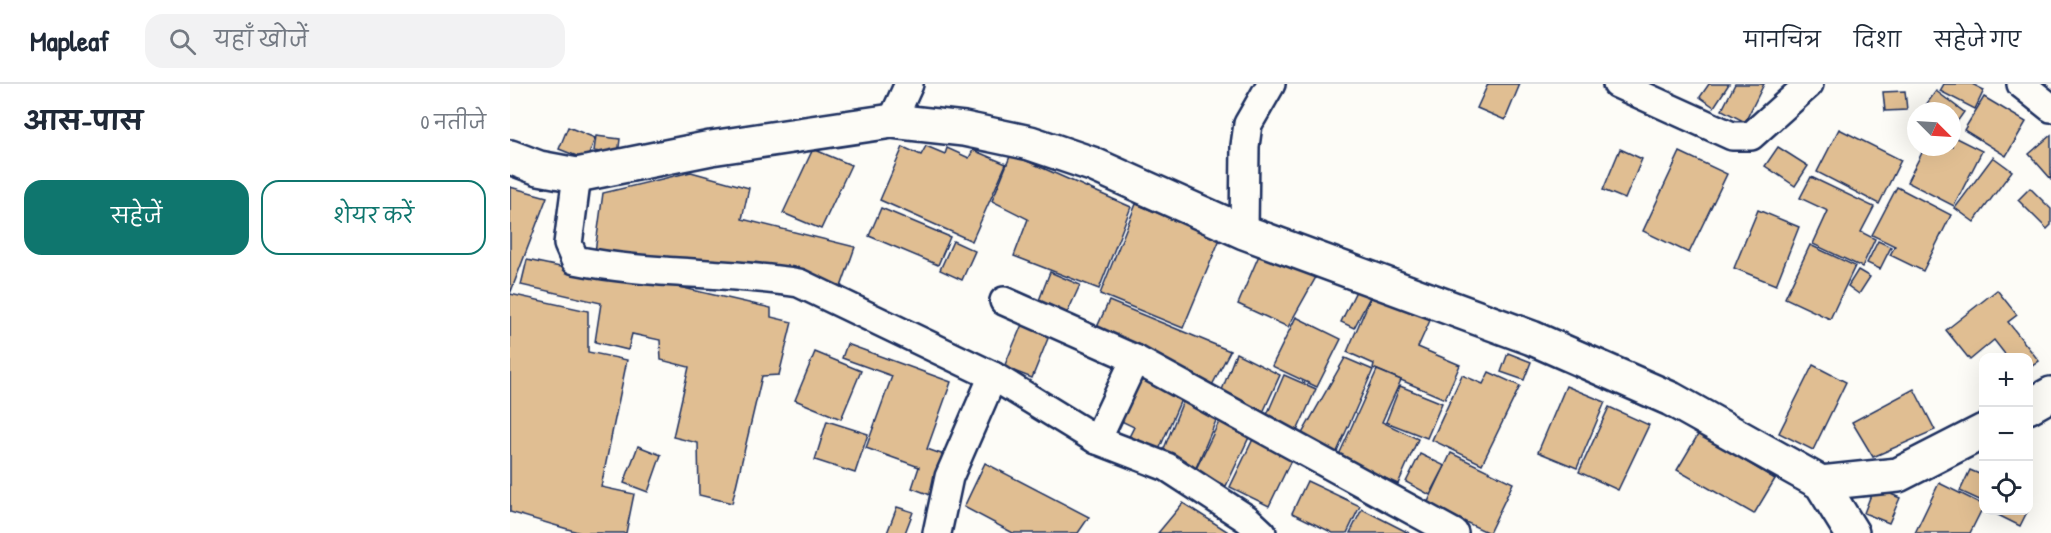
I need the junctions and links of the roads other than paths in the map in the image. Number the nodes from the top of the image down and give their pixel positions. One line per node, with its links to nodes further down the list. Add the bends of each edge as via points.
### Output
1 (909, 84): 7 (street)
2 (1272, 84): 10 (street, via 1248,124)
3 (1617, 84): 4 (street, via 1732,136 1751,136)
4 (1809, 84)
5 (2021, 84): 6 (street)
6 (2051, 108)
7 (891, 121): 9 (main road, via 711,148); 10 (main road, via 964,129 1030,143 1092,164)
8 (510, 158): 9 (main road)
9 (577, 175): 13 (street, via 568,244 575,260 799,283)
10 (1244, 232): 18 (main road, via 1532,338 1671,399)
11 (1004, 300): 12 (street)
12 (1135, 359): 17 (street); 21 (street)
13 (993, 376): 17 (street); 19 (street, via 949,477)
14 (2051, 394): 15 (main road)
15 (2033, 404)
16 (1979, 433): 18 (main road, via 1898,475)
17 (1097, 440): 20 (street, via 1167,467)
18 (1821, 483): 22 (main road)
19 (937, 533)
20 (1262, 533)
21 (1454, 533)
22 (1852, 533)

